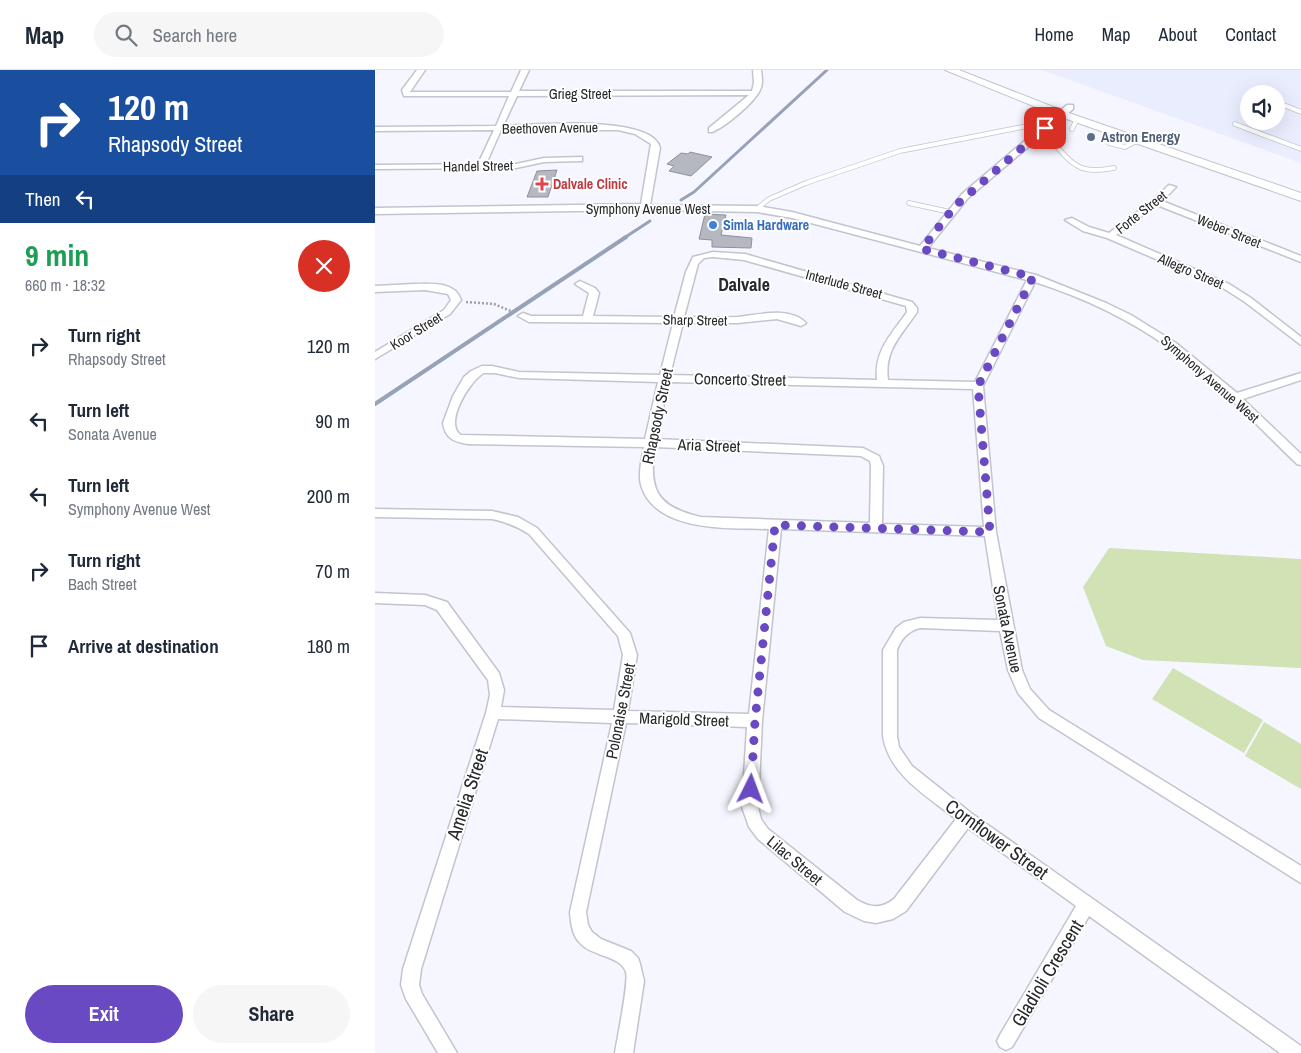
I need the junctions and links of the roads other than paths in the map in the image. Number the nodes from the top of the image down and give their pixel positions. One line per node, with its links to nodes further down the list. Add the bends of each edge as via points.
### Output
1 (421, 70): 7 (street, Grieg Street, via 407,94)
2 (525, 70): 7 (street)
3 (757, 70): 6 (street)
4 (950, 70): 9 (main road)
5 (977, 70): 9 (main road)
6 (754, 94): 7 (street, Grieg Street); 16 (street)
7 (515, 95): 13 (street)
8 (1285, 106): 10 (lane)
9 (1066, 110): 11 (street); 17 (main road, via 1075,124); 24 (main road)
10 (1301, 112)
11 (1053, 121): 14 (street); 30 (lane, via 900,151 806,182 769,199)
12 (1235, 124): 19 (lane)
13 (500, 128): 15 (street, Beethoven Avenue); 22 (street); 29 (street, Beethoven Avenue, via 604,127 641,133 655,143 656,148)
14 (1045, 128): 23 (lane, via 1047,137 1073,166 1092,171); 32 (street)
15 (375, 129)
16 (712, 130)
17 (1138, 140): 18 (lane, via 1125,147); 26 (main road)
18 (1109, 143)
19 (1301, 149)
20 (579, 159): 22 (street, Handel Street)
21 (375, 166): 22 (street, Handel Street)
22 (481, 166)
23 (1114, 168)
24 (1301, 186)
25 (1172, 187): 27 (street, Forte Street)
26 (1301, 197)
27 (1156, 202): 34 (street, Forte Street); 36 (street, Weber Street)
28 (909, 203): 32 (lane)
29 (645, 207): 30 (street, Symphony Avenue West); 31 (street, Symphony Avenue West)
30 (757, 209): 35 (street, Symphony Avenue West)
31 (375, 211)
32 (950, 212): 35 (street)
33 (1069, 220): 34 (street, Allegro Street)
34 (1110, 236): 45 (street, Allegro Street, via 1238,292)
35 (922, 249): 38 (street, Symphony Avenue West)
36 (1301, 259)
37 (693, 263): 43 (street, Rhapsody Street); 50 (street, Interlude Street, via 709,255 737,256 909,304 912,312 882,360)
38 (1033, 277): 51 (street); 52 (street, Symphony Avenue West, via 1099,302 1155,332)
39 (580, 284): 42 (street, via 594,294)
40 (375, 289): 46 (street, Koor Street, via 448,289 456,300 447,312)
41 (523, 316): 42 (street, Sharp Street, via 529,319)
42 (587, 318): 43 (street, Sharp Street)
43 (679, 320): 44 (street, Sharp Street, via 738,320 771,316); 49 (street, Rhapsody Street)
44 (801, 323)
45 (1301, 342)
46 (375, 356)
47 (474, 373): 49 (street, Concerto Street, via 486,369 519,375); 53 (street, Aria Street, via 466,382 448,423 448,430 460,439)
48 (1301, 376): 52 (street)
49 (665, 378): 50 (street, Concerto Street); 53 (street, Rhapsody Street)
50 (883, 383): 51 (street, Concerto Street)
51 (978, 386): 58 (street, Sonata Avenue)
52 (1234, 398): 54 (street, Symphony Avenue West)
53 (651, 443): 56 (street, Rhapsody Street, via 645,474 647,486 664,506 677,515 701,522); 57 (street, Aria Street, via 863,452 875,459 877,466)
54 (1301, 461)
55 (375, 513): 62 (street, Polonaise Street, via 492,515 508,517 533,530 623,633 631,655)
56 (775, 525): 57 (street, Rhapsody Street); 63 (street, Lilac Street)
57 (876, 529): 58 (street, Rhapsody Street)
58 (990, 532): 60 (street, Sonata Avenue)
59 (375, 598): 61 (street, Amelia Street, via 425,600 442,606 494,677 498,692)
60 (1005, 626): 64 (street, Cornflower Street, via 909,625 894,639 890,650 892,749 907,771); 65 (street, Sonata Avenue, via 1015,670 1025,693 1044,714)
61 (493, 713): 62 (street, Marigold Street); 68 (street, Amelia Street, via 412,969 410,985 415,998)
62 (619, 717): 63 (street, Marigold Street); 69 (street, Polonaise Street, via 581,893 578,924 582,935 592,944 625,957 635,975)
63 (755, 721): 64 (street, Lilac Street, via 750,806 754,822 763,834 865,914 890,913 900,905)
64 (966, 818): 66 (street, Cornflower Street)
65 (1301, 875)
66 (1087, 904): 67 (street, Gladioli Crescent); 70 (street, Cornflower Street)
67 (1006, 1041)
68 (448, 1053)
69 (624, 1053)
70 (1295, 1053)

